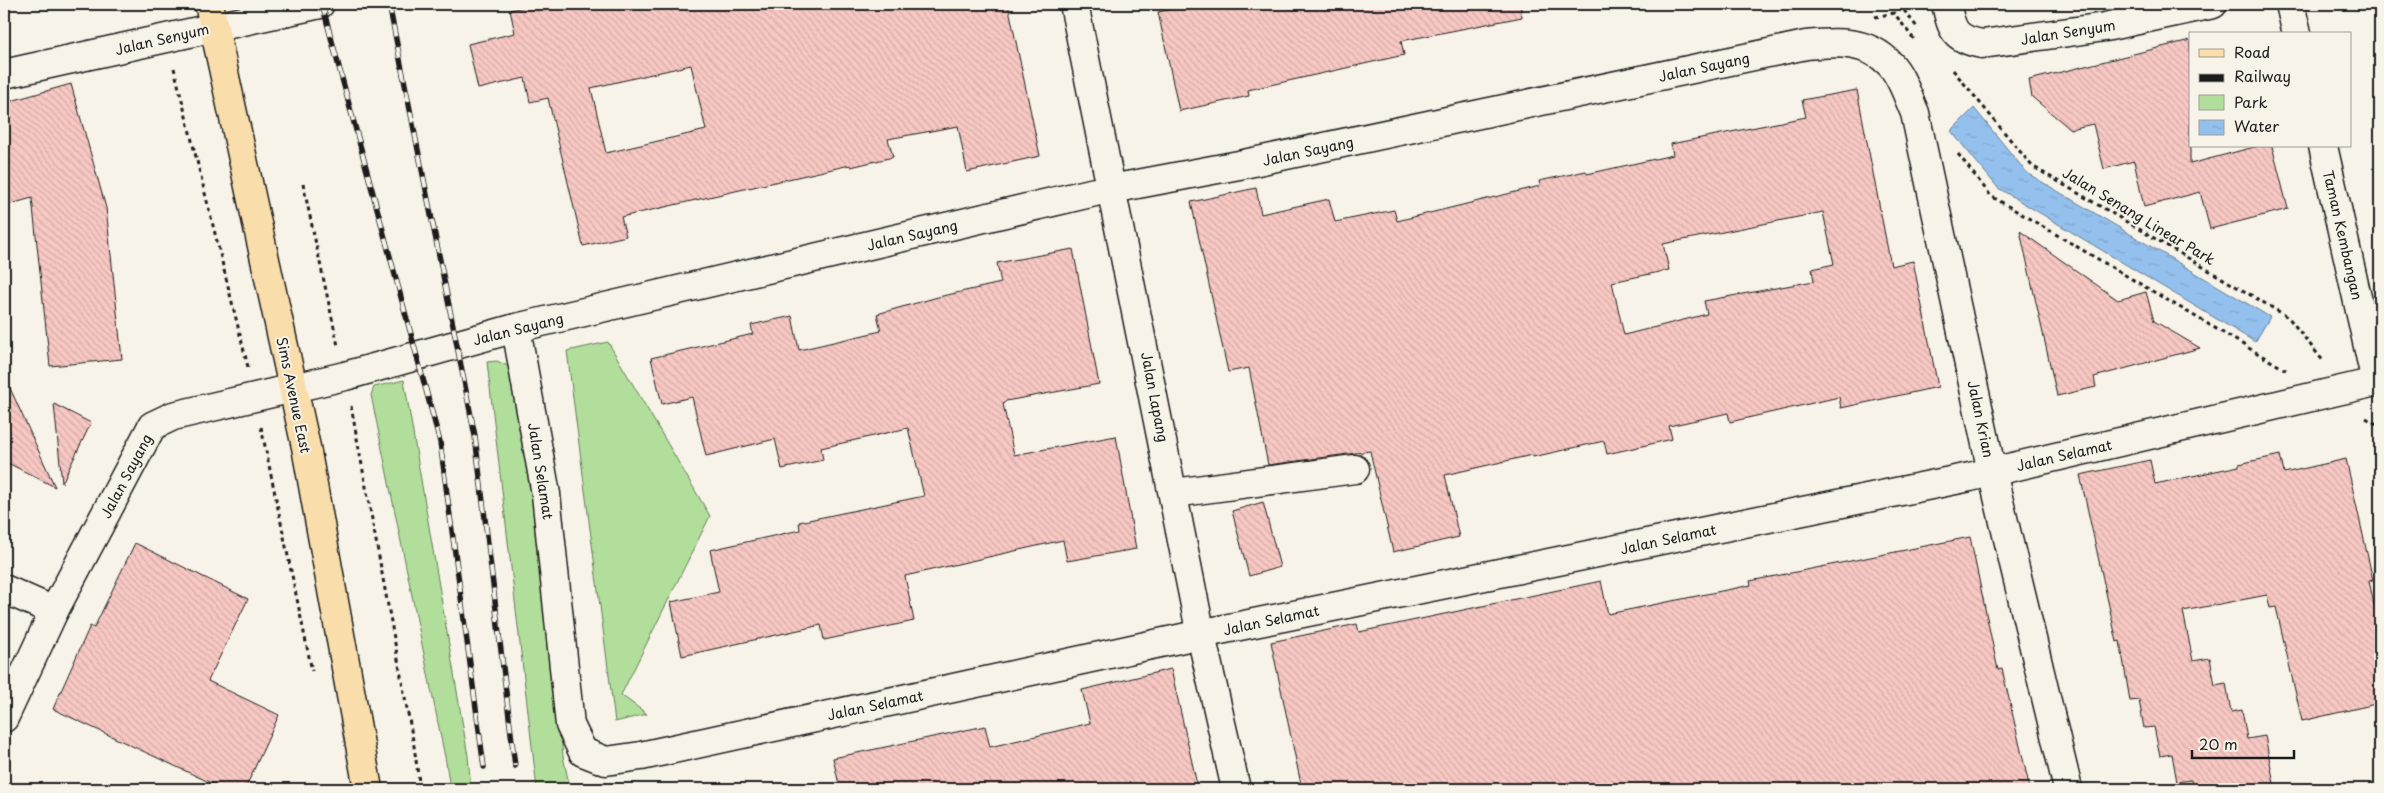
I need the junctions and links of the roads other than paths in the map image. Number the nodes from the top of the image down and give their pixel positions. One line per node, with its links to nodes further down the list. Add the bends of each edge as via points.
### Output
1 (320, 4): 5 (street, Jalan Senyum)
2 (1074, 4): 11 (street, Jalan Lapang)
3 (2213, 4): 6 (street, Jalan Senyum, via 2105,27 1982,44 1964,41)
4 (2290, 4): 7 (street)
5 (212, 15): 9 (street, Jalan Senyum, via 166,39); 14 (main road, Sims Avenue East)
6 (1949, 15)
7 (2297, 32)
8 (1886, 61): 11 (street, Jalan Sayang, via 1860,45 1834,42 1806,45 1239,166); 16 (street, Jalan Krian, via 1915,113)
9 (4, 74)
10 (2323, 148): 13 (street, Taman Kembangan)
11 (1113, 189): 12 (street, Jalan Sayang); 17 (street, Jalan Lapang)
12 (516, 328): 14 (street, Jalan Sayang); 20 (street, Jalan Selamat, via 546,494 570,725 583,752 606,761 640,756)
13 (2378, 381): 16 (street, Jalan Selamat)
14 (292, 389): 19 (street, Jalan Sayang, via 172,416 152,426); 22 (main road, Sims Avenue East, via 308,457)
15 (1355, 469): 17 (street)
16 (1992, 472): 20 (street, Jalan Selamat); 24 (street, Jalan Krian)
17 (1174, 493): 20 (street, Jalan Lapang)
18 (4, 589): 19 (street)
19 (54, 610): 21 (street, Jalan Sayang)
20 (1201, 635): 23 (street, Jalan Lapang)
21 (4, 718)
22 (368, 789)
23 (1236, 789)
24 (2068, 789)

